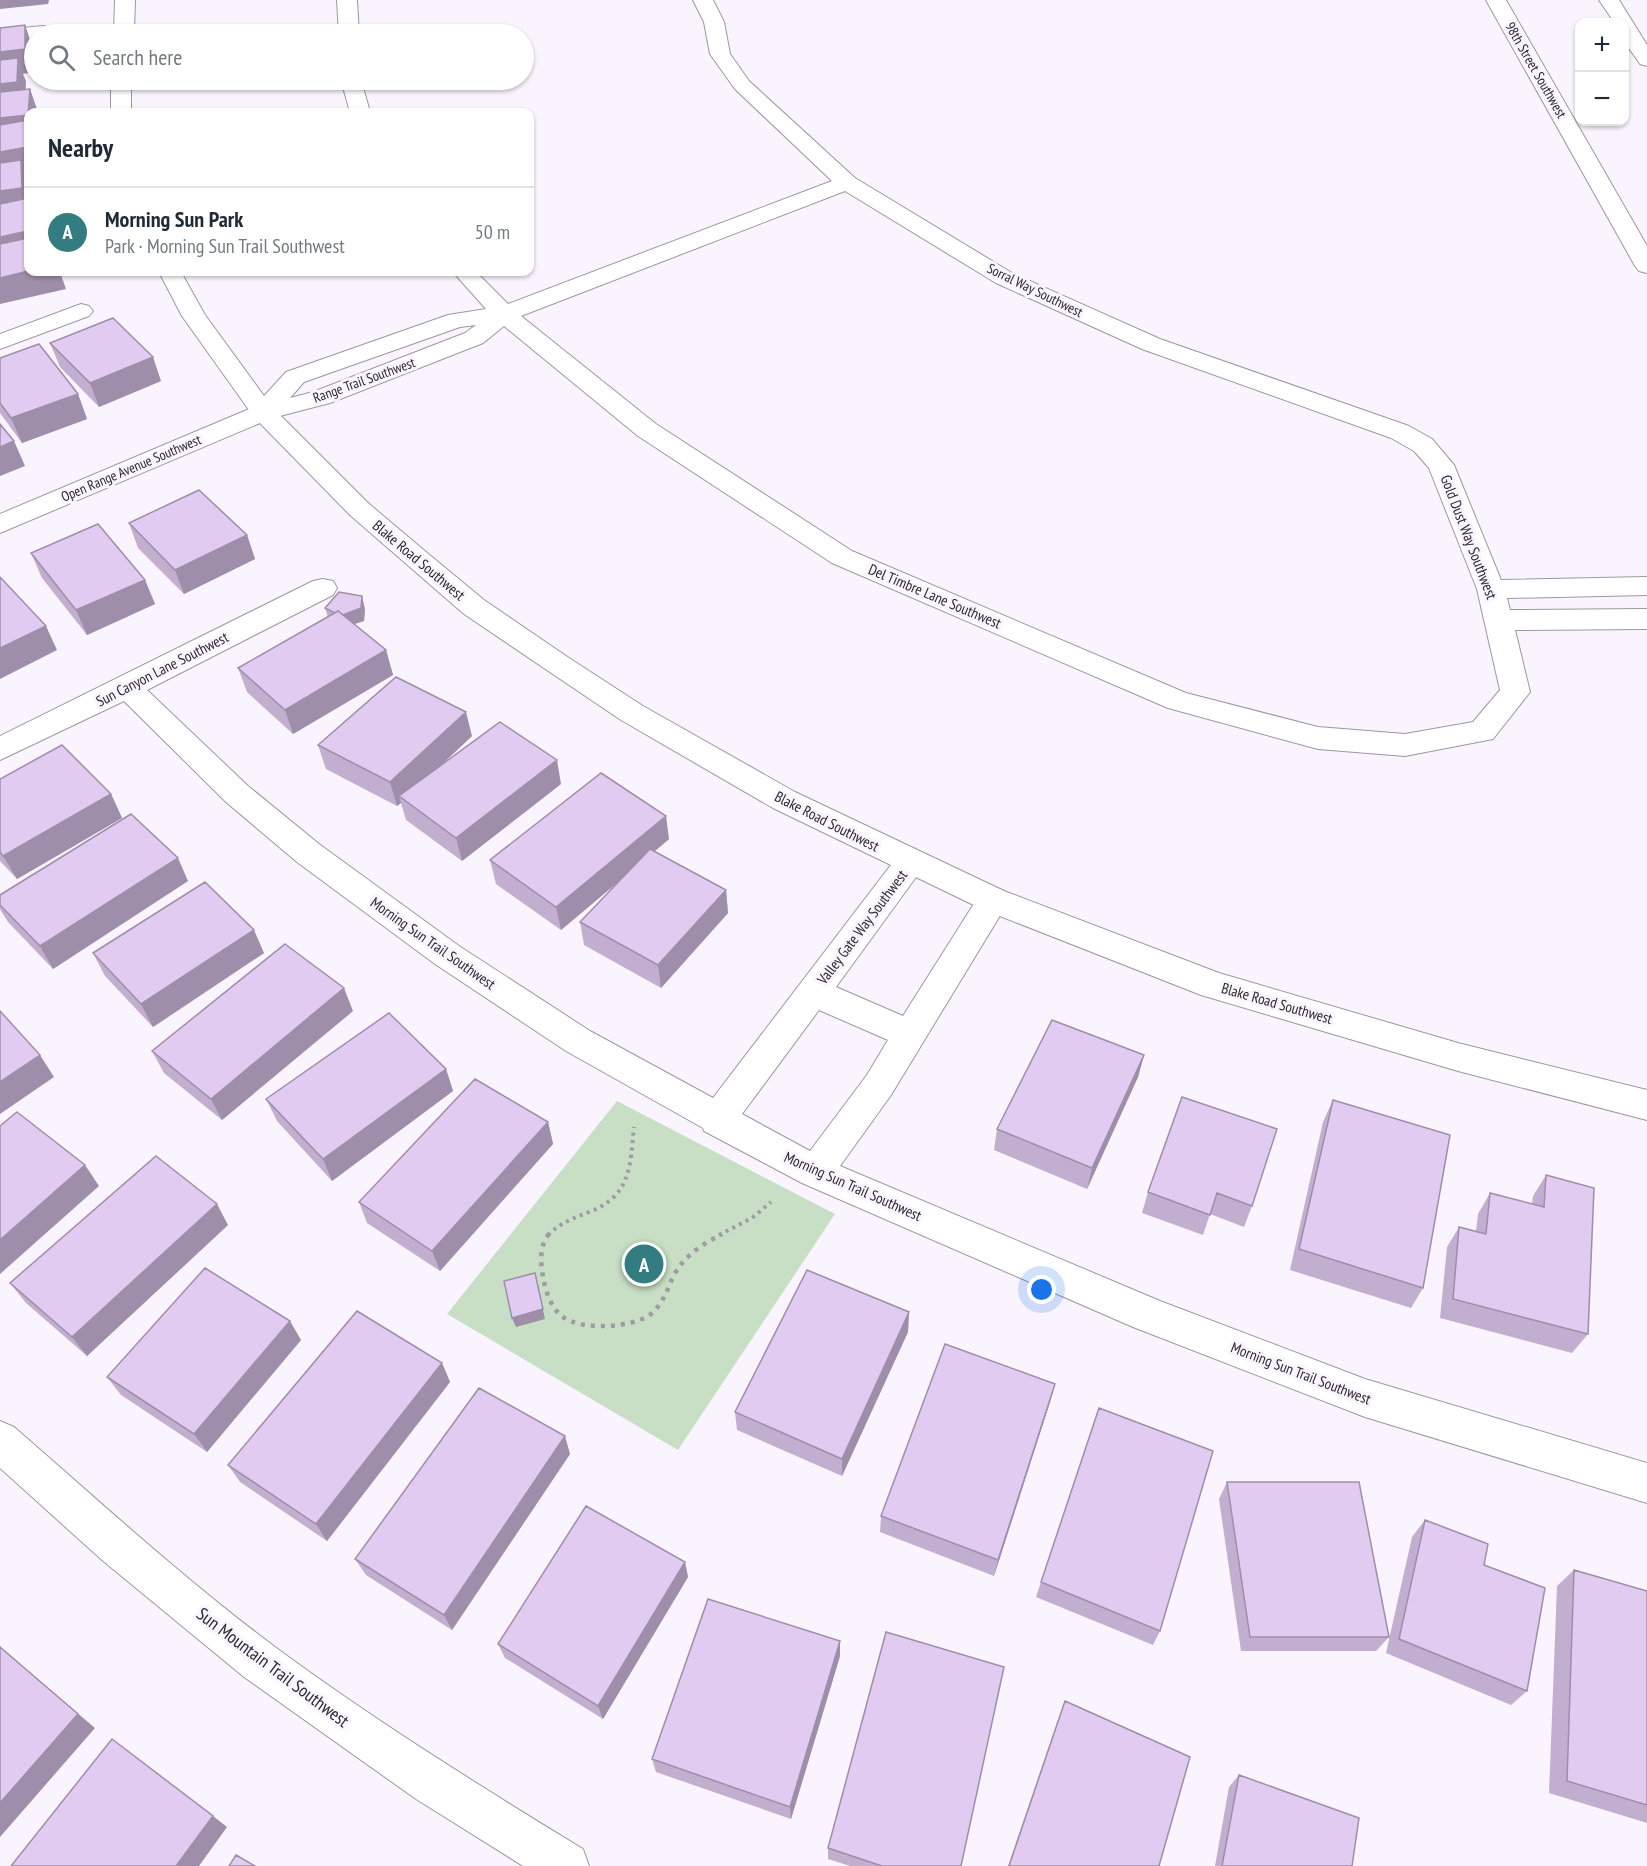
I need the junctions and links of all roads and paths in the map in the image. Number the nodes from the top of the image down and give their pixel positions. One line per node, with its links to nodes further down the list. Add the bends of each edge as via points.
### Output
1 (125, 0): 7 (street)
2 (347, 0): 8 (street)
3 (703, 0): 17 (street, Sorral Way Southwest, via 714,22 720,54 742,85)
4 (1496, 0): 18 (street, 98th Street Southwest)
5 (1609, 0): 6 (street)
6 (1620, 18)
7 (124, 24)
8 (348, 24)
9 (1629, 32): 12 (street)
10 (24, 34): 11 (street)
11 (0, 36)
12 (1647, 60)
13 (121, 90): 15 (street)
14 (354, 90): 16 (street)
15 (121, 108)
16 (359, 108)
17 (847, 183): 22 (street, Range Trail Southwest); 27 (street, Sorral Way Southwest, via 1015,283 1151,344 1400,432)
18 (1645, 260)
19 (172, 276): 26 (street, Blake Road Southwest, via 194,316)
20 (468, 276): 22 (street, Del Timbre Lane Southwest)
21 (81, 311): 23 (street)
22 (504, 314): 24 (street, Range Trail Southwest, via 456,320); 25 (street, Range Trail Southwest, via 479,336); 35 (street, Del Timbre Lane Southwest, via 647,430 842,557 1178,701 1318,738 1405,745)
23 (0, 342)
24 (366, 352): 25 (street); 26 (street, Range Trail Southwest, via 295,377)
25 (385, 373): 26 (street, Range Trail Southwest, via 321,398)
26 (263, 412): 28 (street, Open Range Avenue Southwest); 37 (street, Blake Road Southwest, via 359,509 474,607 632,713 784,800)
27 (1423, 445): 31 (street, Gold Dust Way Southwest, via 1441,465)
28 (0, 524)
29 (1647, 586): 31 (street)
30 (323, 588): 34 (street, Sun Canyon Lane Southwest)
31 (1491, 589): 33 (street, Gold Dust Way Southwest)
32 (1647, 619): 33 (street)
33 (1499, 620): 35 (street, Gold Dust Way Southwest, via 1515,692)
34 (128, 687): 36 (street, Sun Canyon Lane Southwest); 42 (street, Morning Sun Trail Southwest, via 237,794 308,853 447,955 578,1041)
35 (1482, 731)
36 (0, 749)
37 (911, 862): 38 (street, Blake Road Southwest); 39 (street, Valley Gate Way Southwest)
38 (993, 900): 40 (street); 41 (street, Blake Road Southwest, via 1213,985 1458,1057)
39 (812, 992): 40 (street, Valley Gate Way Southwest); 42 (street, Valley Gate Way Southwest)
40 (909, 1034): 44 (street, via 879,1085)
41 (1647, 1105)
42 (717, 1120): 44 (street, Morning Sun Trail Southwest)
43 (634, 1127): 45 (path, via 630,1164 622,1189 610,1203 563,1223 547,1235 540,1262 545,1293 555,1312 576,1324 626,1325 646,1317 663,1304 678,1268 690,1253 759,1215)
44 (814, 1173): 47 (street, Morning Sun Trail Southwest, via 1147,1314 1365,1398)
45 (771, 1202)
46 (0, 1441): 48 (street, Sun Mountain Trail Southwest, via 117,1545 259,1662 432,1783)
47 (1647, 1484)
48 (566, 1866)

